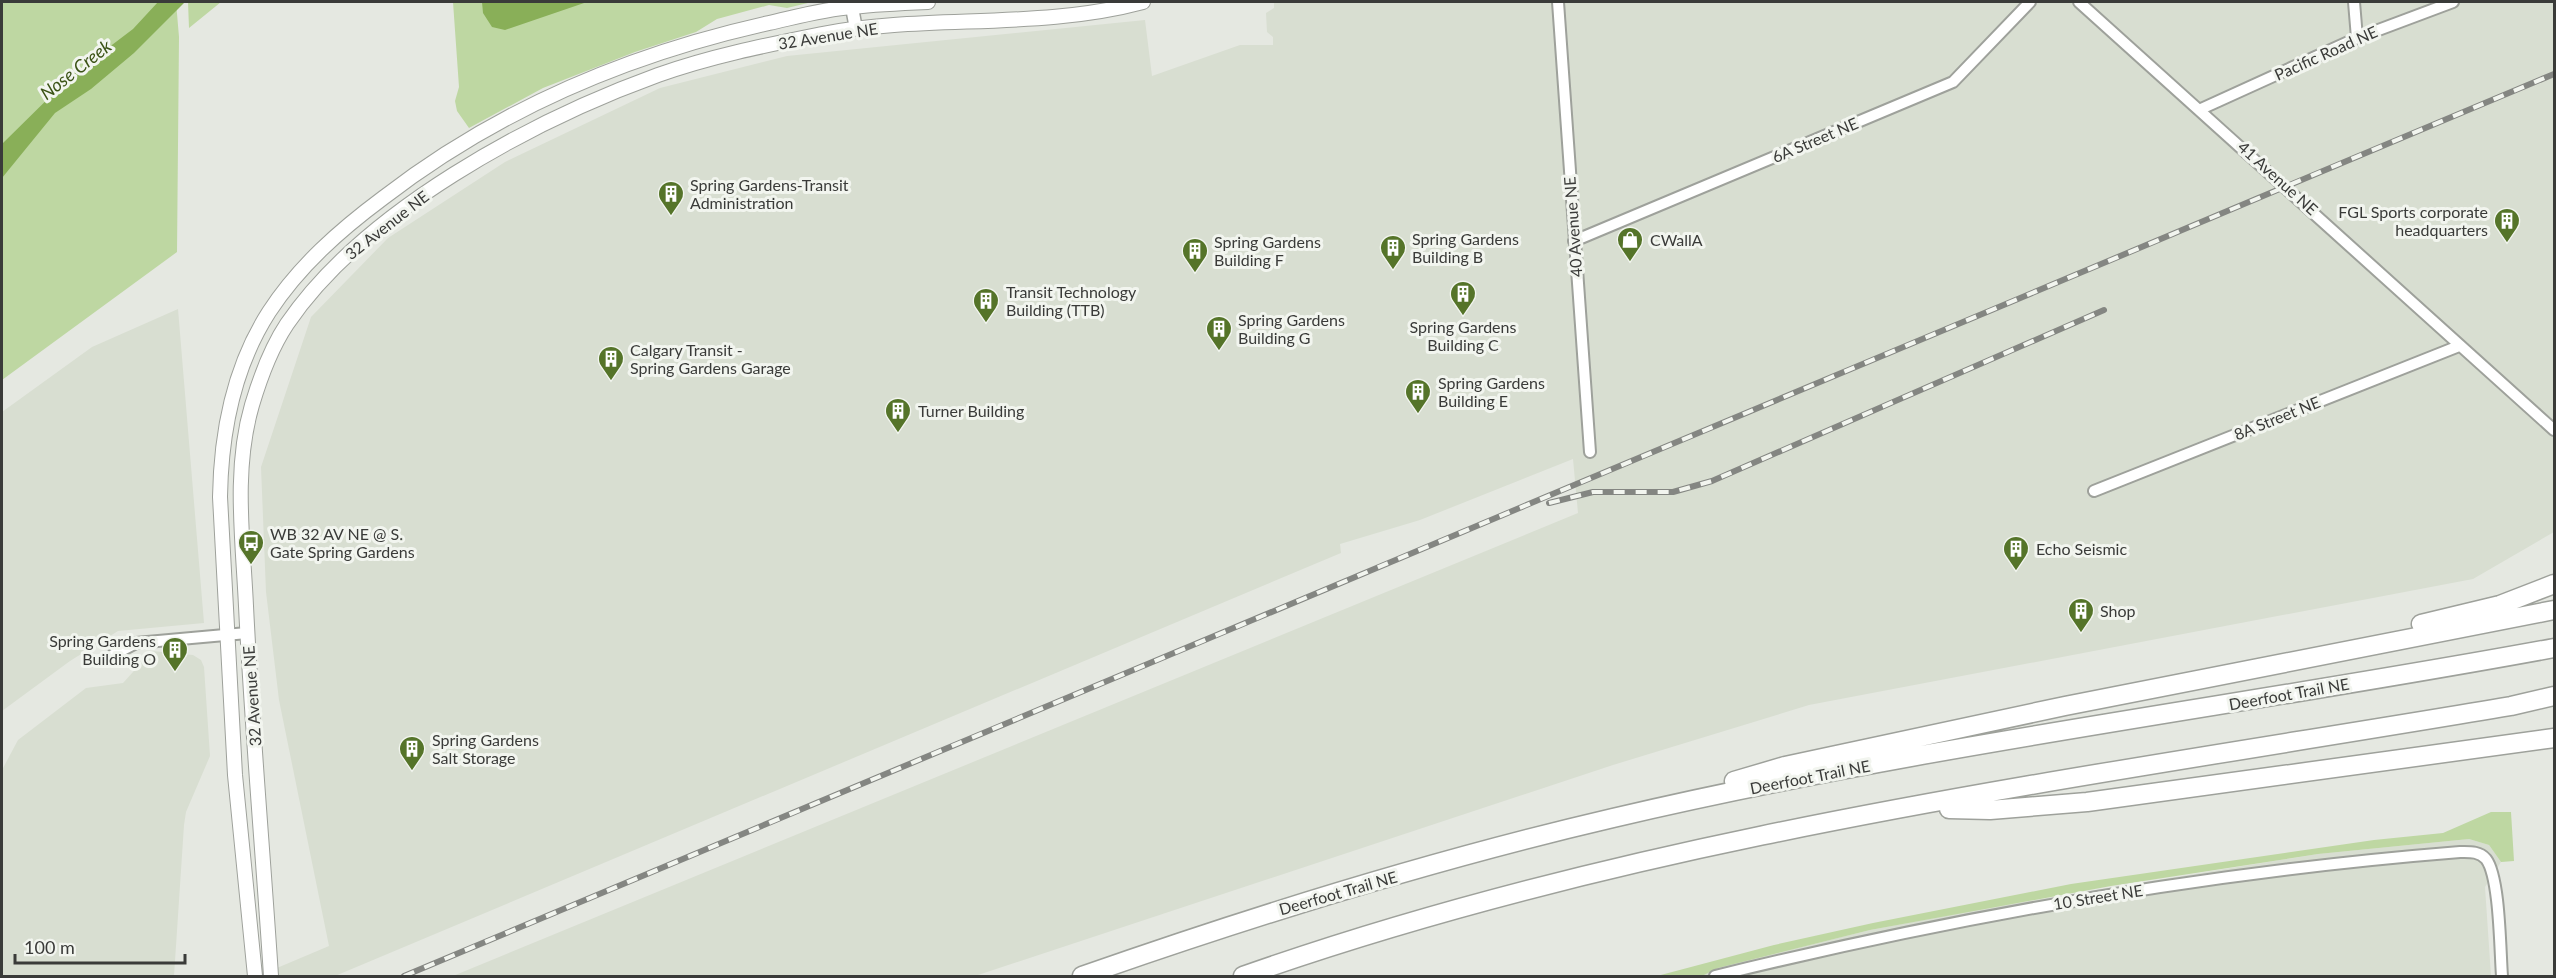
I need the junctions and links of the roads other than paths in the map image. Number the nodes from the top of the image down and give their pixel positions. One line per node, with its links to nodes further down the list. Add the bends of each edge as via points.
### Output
1 (928, 2): 8 (main road, 32 Avenue NE)
2 (1143, 2): 9 (main road, 32 Avenue NE, via 1083,13)
3 (1558, 2): 12 (street, 40 Avenue NE)
4 (2030, 2): 12 (street, 6A Street NE, via 1953,82)
5 (2079, 2): 11 (street, 41 Avenue NE)
6 (2354, 2): 10 (street)
7 (2453, 2): 10 (street, Pacific Road NE)
8 (851, 4): 9 (street); 20 (main road, 32 Avenue NE, via 656,52 540,101 416,172 313,257 269,312 230,400 221,452 220,497)
9 (856, 29): 19 (main road, 32 Avenue NE, via 737,52 670,71 551,120 484,156 424,195 331,271 286,326 251,407 241,493)
10 (2357, 38): 11 (street, Pacific Road NE)
11 (2201, 109): 13 (street, 41 Avenue NE)
12 (1574, 241): 15 (street, 40 Avenue NE)
13 (2459, 346): 14 (street, 41 Avenue NE); 16 (street, 8A Street NE)
14 (2554, 430)
15 (1590, 452)
16 (2094, 491)
17 (2554, 584): 23 (highway, via 2500,605 2338,644)
18 (2554, 610): 23 (highway)
19 (247, 633): 20 (street); 30 (main road, 32 Avenue NE)
20 (226, 634): 22 (street, via 136,643); 31 (main road, 32 Avenue NE)
21 (2554, 648): 29 (highway, Deerfoot Trail NE, via 1800,778)
22 (113, 655)
23 (2281, 662): 29 (highway, via 1785,766)
24 (2554, 696): 28 (highway)
25 (2554, 730): 27 (highway)
26 (2554, 738): 27 (highway)
27 (2506, 744): 28 (highway, via 2087,802 1990,810)
28 (1904, 808): 33 (highway, via 1562,881 1339,943)
29 (1612, 818): 32 (highway, Deerfoot Trail NE, via 1227,926)
30 (271, 972)
31 (255, 975)
32 (1082, 976)
33 (1243, 976)
34 (1714, 976): 35 (street, 10 Street NE, via 1862,940 2230,875 2460,852 2475,852 2485,858 2493,874)
35 (2502, 976)

